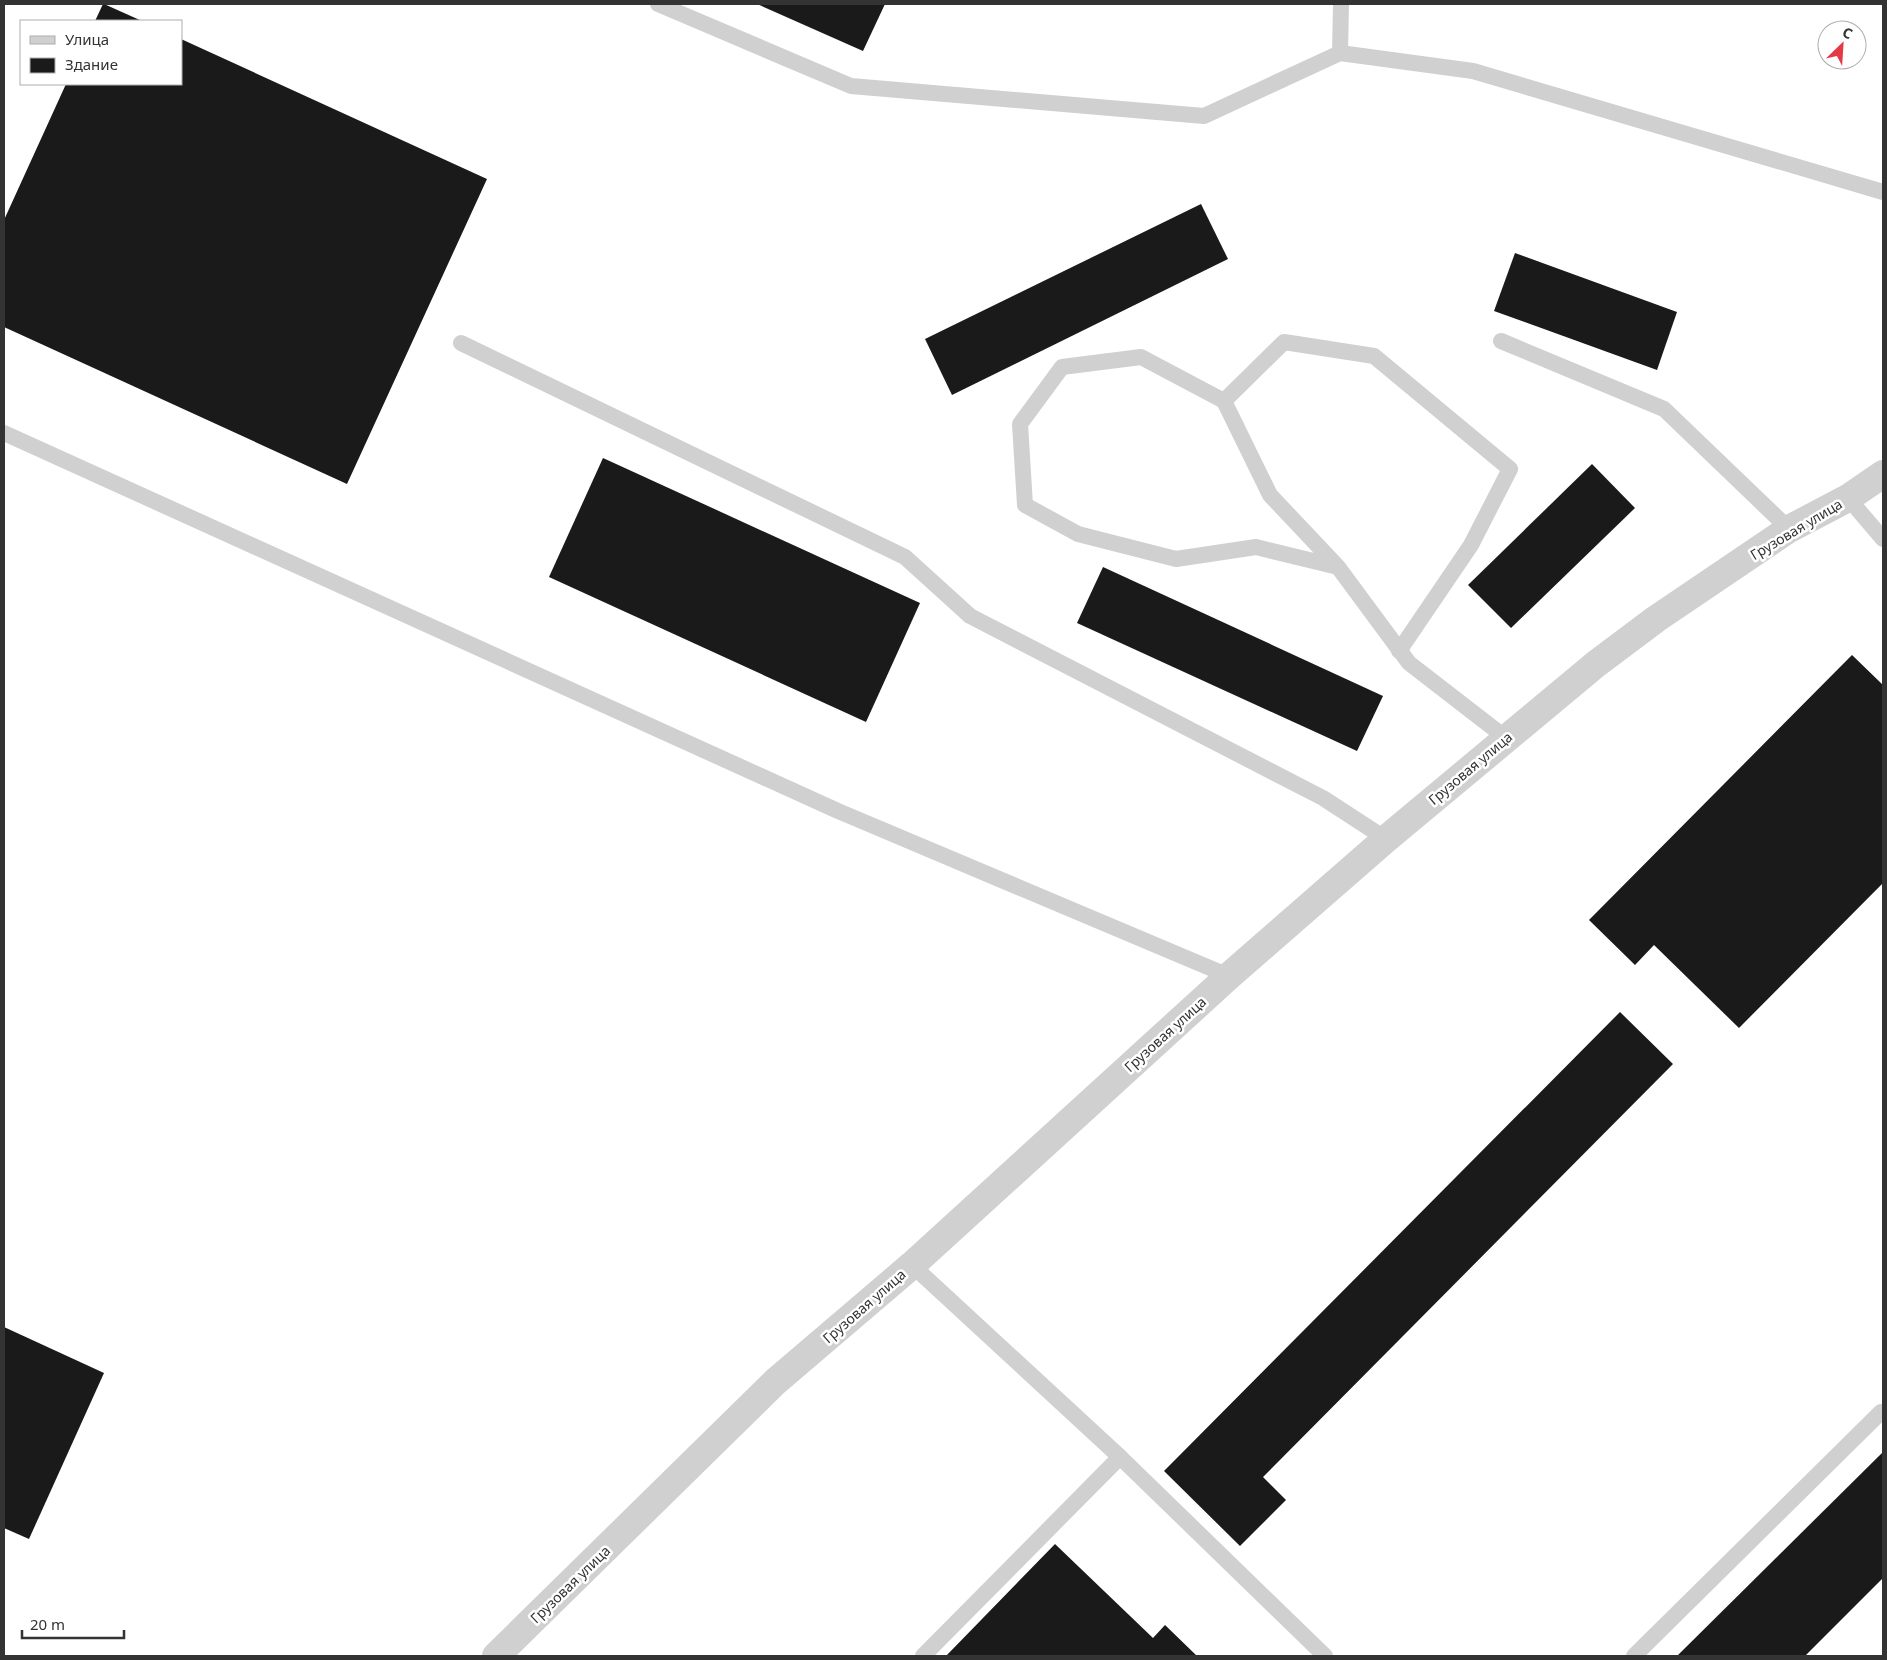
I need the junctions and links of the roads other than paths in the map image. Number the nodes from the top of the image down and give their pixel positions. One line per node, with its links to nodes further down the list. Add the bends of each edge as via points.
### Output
1 (658, 4): 3 (lane, via 851,86 1204,116)
2 (1341, 4): 3 (lane)
3 (1340, 53): 4 (lane, via 1473,71)
4 (1883, 192)
5 (1501, 342): 11 (lane, via 1664,409)
6 (461, 343): 16 (lane, via 905,557 970,616 1323,798)
7 (1224, 401): 13 (lane, via 1270,496); 13 (lane, via 1142,357 1062,367 1020,424 1025,505 1078,534 1176,559 1256,547); 14 (lane, via 1284,342 1374,356 1510,469 1471,545)
8 (4, 433): 17 (lane, via 838,811)
9 (1883, 474): 10 (street, Грузовая улица)
10 (1848, 498): 11 (street, Грузовая улица); 12 (lane)
11 (1789, 529): 15 (street, Грузовая улица, via 1656,619)
12 (1883, 539)
13 (1338, 567): 14 (lane)
14 (1399, 651): 15 (lane, via 1409,663)
15 (1506, 738): 16 (street, Грузовая улица)
16 (1386, 839): 17 (street, Грузовая улица)
17 (1229, 976): 18 (street, Грузовая улица)
18 (912, 1265): 20 (lane); 21 (street, Грузовая улица, via 775,1382)
19 (1881, 1412): 24 (lane)
20 (1120, 1457): 22 (lane); 23 (lane)
21 (496, 1656)
22 (923, 1656)
23 (1325, 1656)
24 (1634, 1656)

